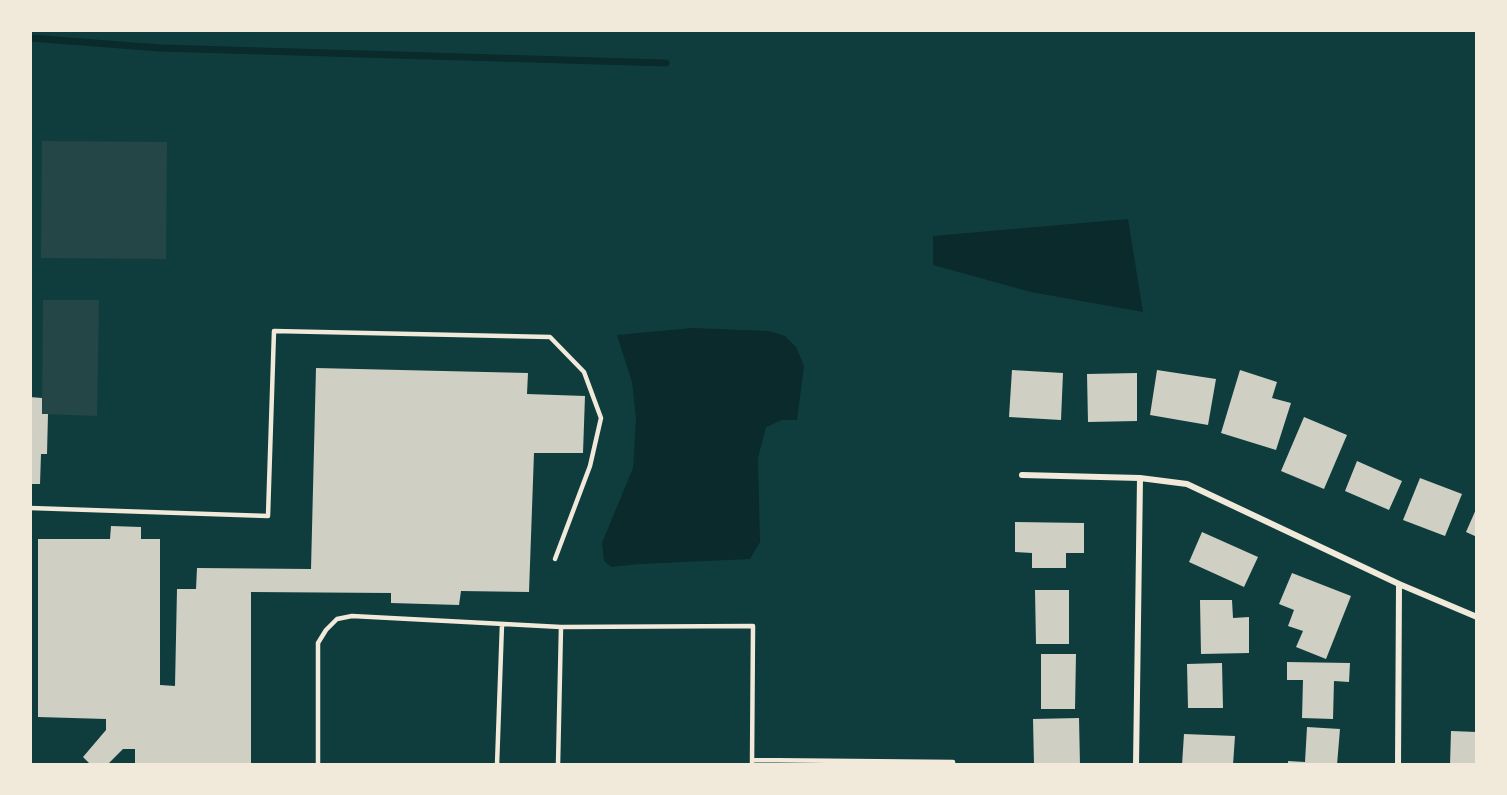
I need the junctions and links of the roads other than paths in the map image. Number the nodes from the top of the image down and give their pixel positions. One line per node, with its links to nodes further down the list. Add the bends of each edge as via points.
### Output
1 (1022, 476): 2 (street)
2 (1140, 478): 5 (street, via 1187,484); 14 (street)
3 (30, 508): 4 (lane, via 268,516 274,332 550,337 584,372 600,418 590,466)
4 (555, 559)
5 (1399, 584): 6 (street); 15 (street)
6 (1477, 617)
7 (502, 624): 8 (lane); 10 (lane, via 352,616 337,620 318,644); 11 (lane)
8 (561, 627): 9 (lane, via 753,626); 12 (lane)
9 (752, 762): 13 (lane)
10 (318, 765)
11 (496, 765)
12 (558, 765)
13 (953, 765)
14 (1136, 765)
15 (1398, 765)

